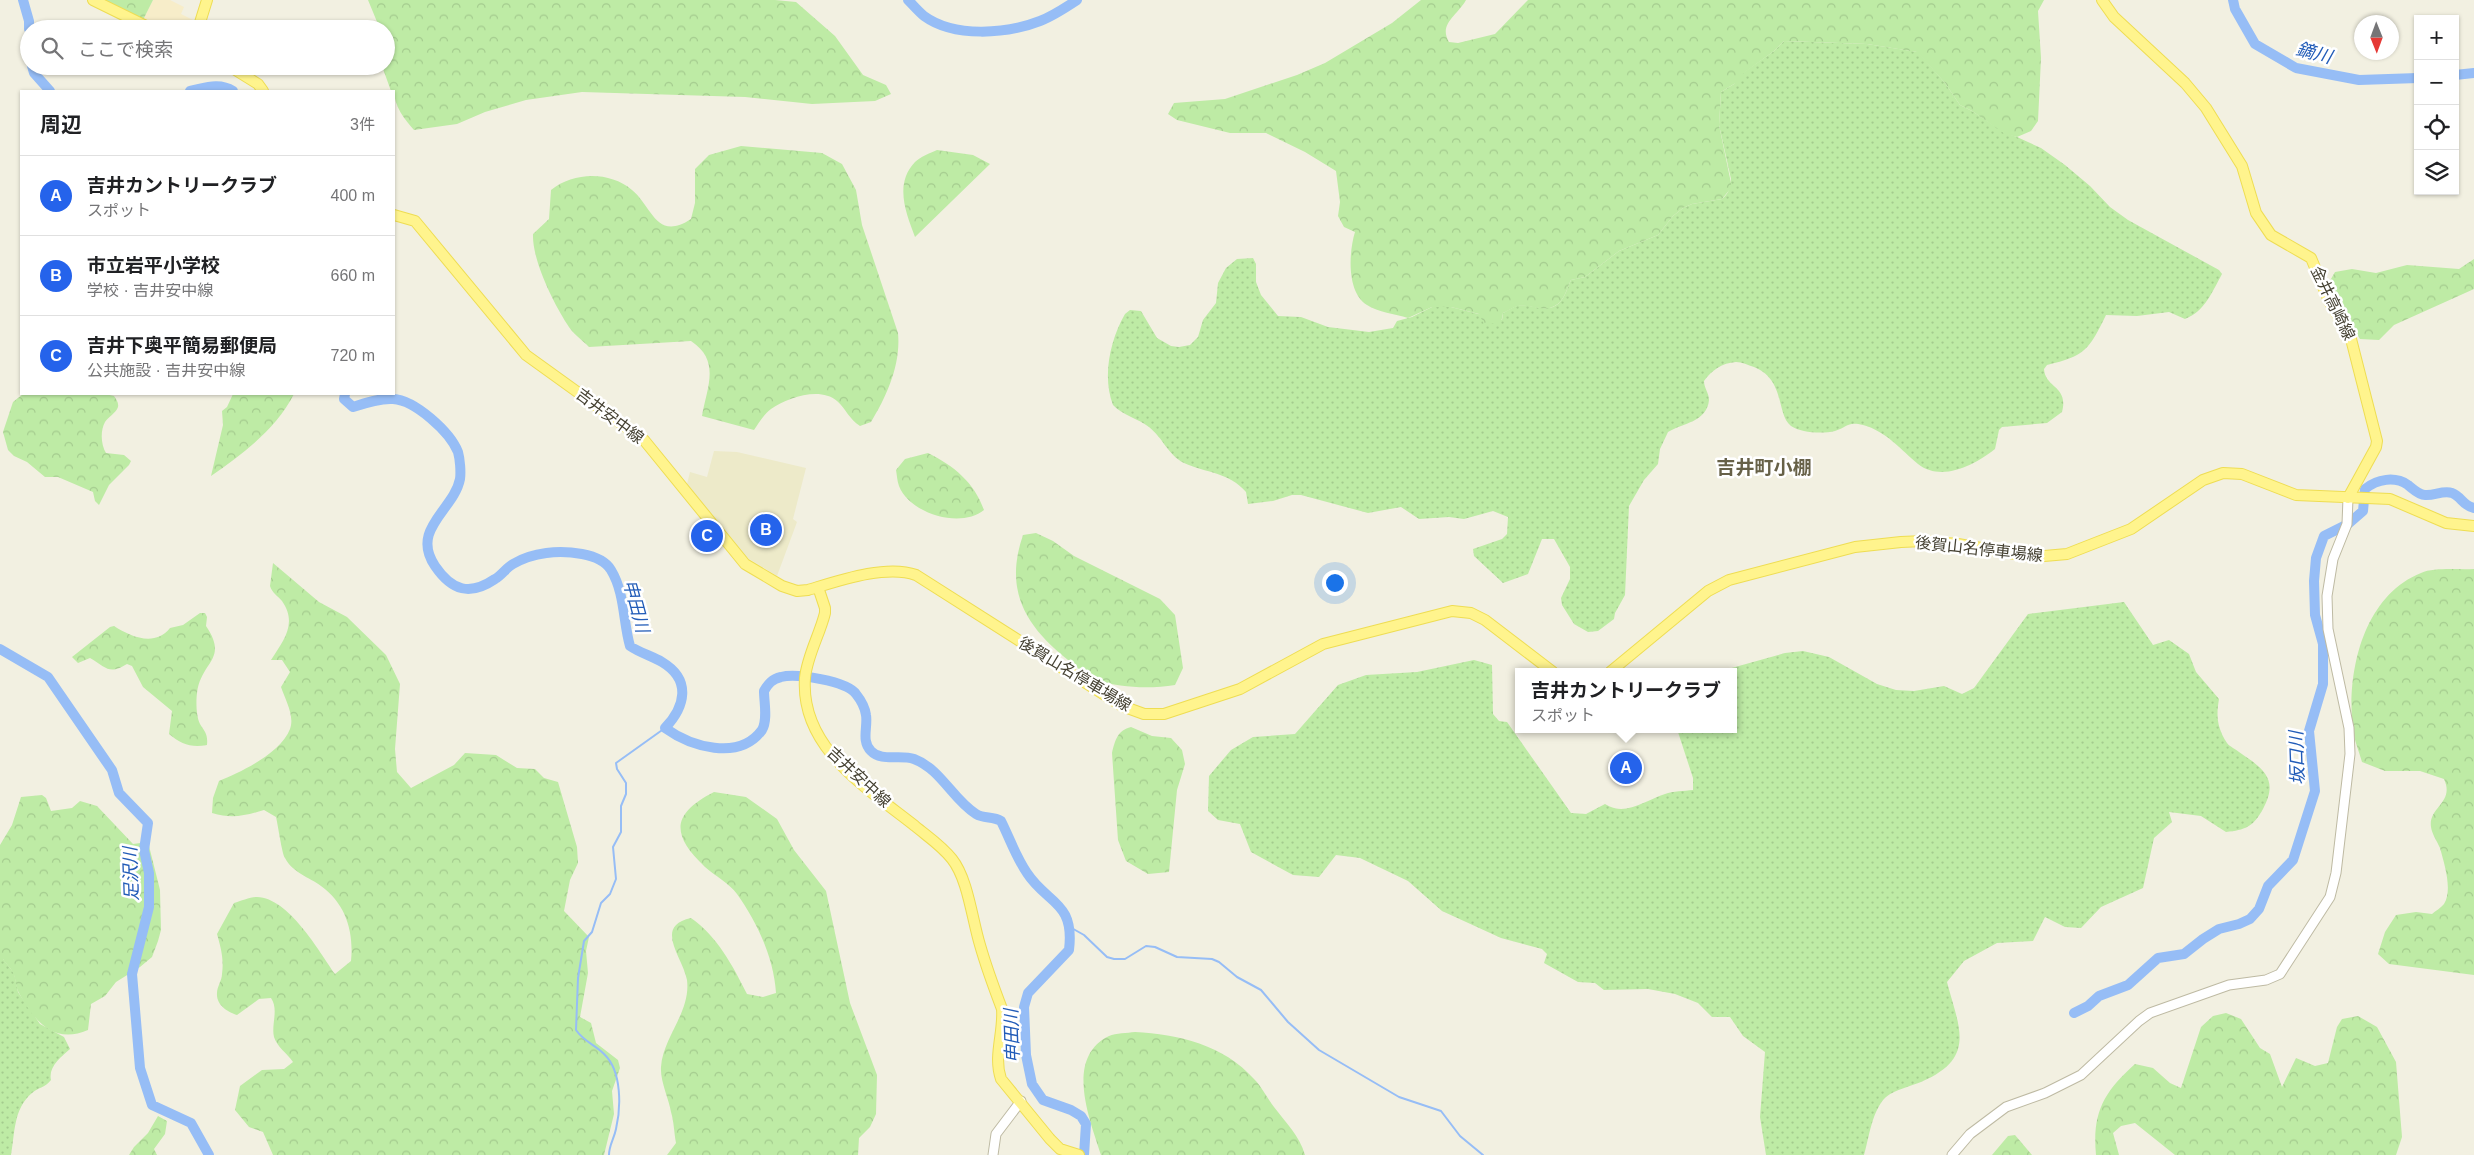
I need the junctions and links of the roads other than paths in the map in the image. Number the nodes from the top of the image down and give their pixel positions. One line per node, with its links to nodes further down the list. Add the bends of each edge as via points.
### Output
1 (93, 0): 4 (main road)
2 (208, 0): 5 (main road)
3 (2102, 0): 9 (main road, 金井高崎線, via 2114,18 2185,83 2206,108 2242,166 2260,219 2271,235 2311,258 2329,301 2350,335 2377,441)
4 (134, 20)
5 (201, 20)
6 (244, 75): 7 (main road)
7 (262, 90)
8 (395, 215): 11 (main road, 吉井安中線, via 415,221 526,355 644,440 745,564 791,589)
9 (2348, 498): 10 (main road, 後賀山名停車場線, via 2390,499 2446,523); 13 (main road, 後賀山名停車場線, via 2296,495 2242,474 2223,473 2203,480 2131,529 2053,557 1924,541 1855,547 1719,584); 17 (street, via 2347,524 2333,559 2326,596 2328,628 2350,728 2336,873 2327,902 2280,974 2266,980 2229,985 2150,1013 2081,1075 2006,1107 1970,1134)
10 (2474, 526)
11 (818, 588): 12 (main road, 後賀山名停車場線, via 887,571 916,575 1122,706 1144,714 1164,714 1240,690 1323,644 1452,611 1472,613 1485,620); 14 (main road, 吉井安中線, via 825,613 808,664 805,686 813,727 833,757 937,844 957,868 1002,1009 998,1069 1001,1078)
12 (1548, 668)
13 (1615, 668)
14 (1021, 1102): 15 (street, via 996,1134); 16 (main road, 吉井安中線, via 1060,1149)
15 (993, 1155)
16 (1079, 1155)
17 (1952, 1155)

